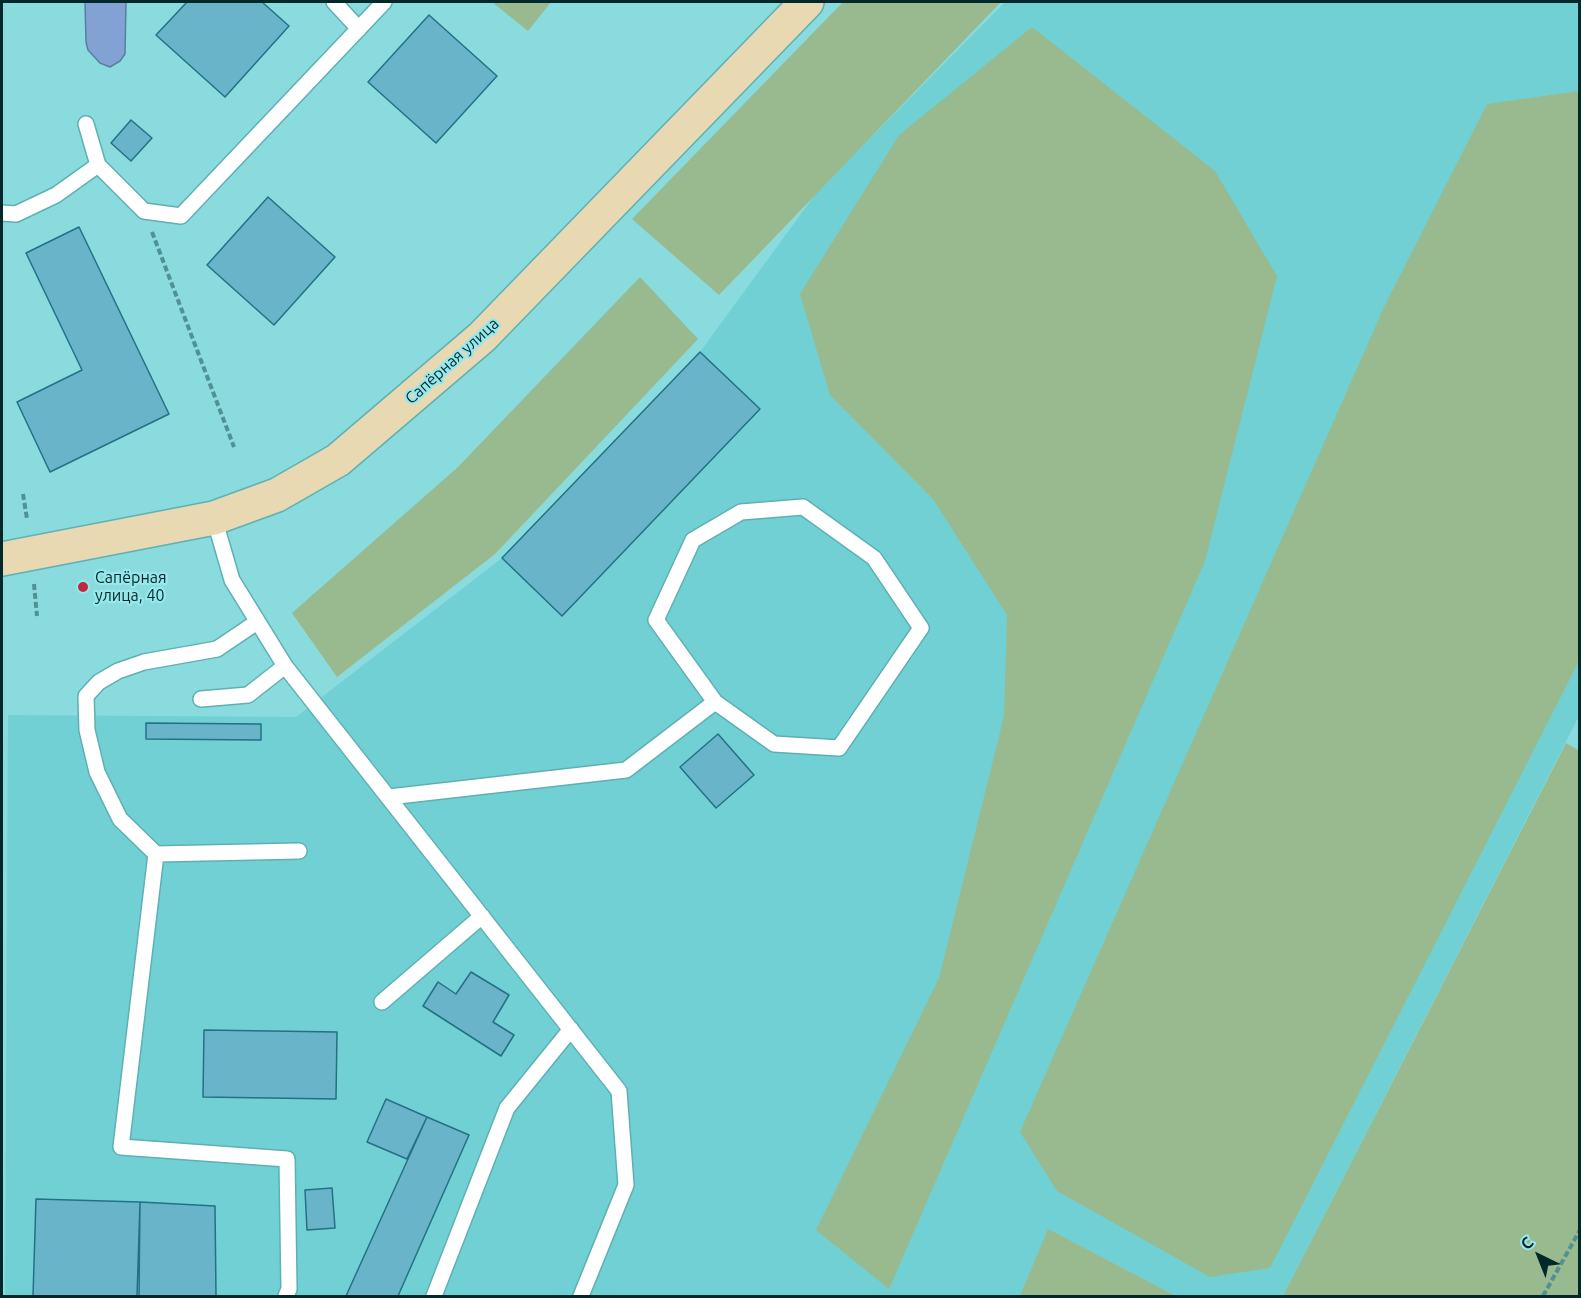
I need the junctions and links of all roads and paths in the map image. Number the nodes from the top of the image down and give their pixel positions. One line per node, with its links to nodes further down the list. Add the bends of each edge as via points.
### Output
1 (334, 2): 4 (lane)
2 (384, 2): 4 (lane)
3 (807, 2): 11 (street, Сапёрная улица, via 482,337 338,460 277,495)
4 (358, 29): 7 (lane, via 181,216)
5 (86, 124): 6 (lane)
6 (98, 165): 7 (lane); 8 (lane, via 56,195 16,214)
7 (144, 211): 9 (path)
8 (2, 213)
9 (234, 447)
10 (23, 494): 12 (path)
11 (214, 518): 13 (street, Сапёрная улица); 16 (lane, via 232,580)
12 (27, 519)
13 (2, 559)
14 (34, 582): 15 (path)
15 (37, 616)
16 (257, 622): 17 (lane); 22 (lane, via 217,649 144,662 118,671 99,682 86,696 87,730 97,772 120,819)
17 (285, 666): 18 (lane, via 248,695); 20 (lane)
18 (201, 699)
19 (715, 702): 19 (lane, via 774,744 839,748 921,628 874,558 803,507 741,512 693,540 656,620); 20 (lane, via 626,770)
20 (389, 797): 23 (lane)
21 (299, 851): 22 (lane)
22 (156, 854): 27 (lane, via 121,1147 287,1159)
23 (482, 916): 24 (lane); 25 (lane)
24 (382, 1002)
25 (571, 1029): 28 (lane, via 507,1108); 29 (lane, via 619,1091 626,1185)
26 (1580, 1230): 30 (path)
27 (286, 1296)
28 (434, 1296)
29 (581, 1296)
30 (1543, 1296)

